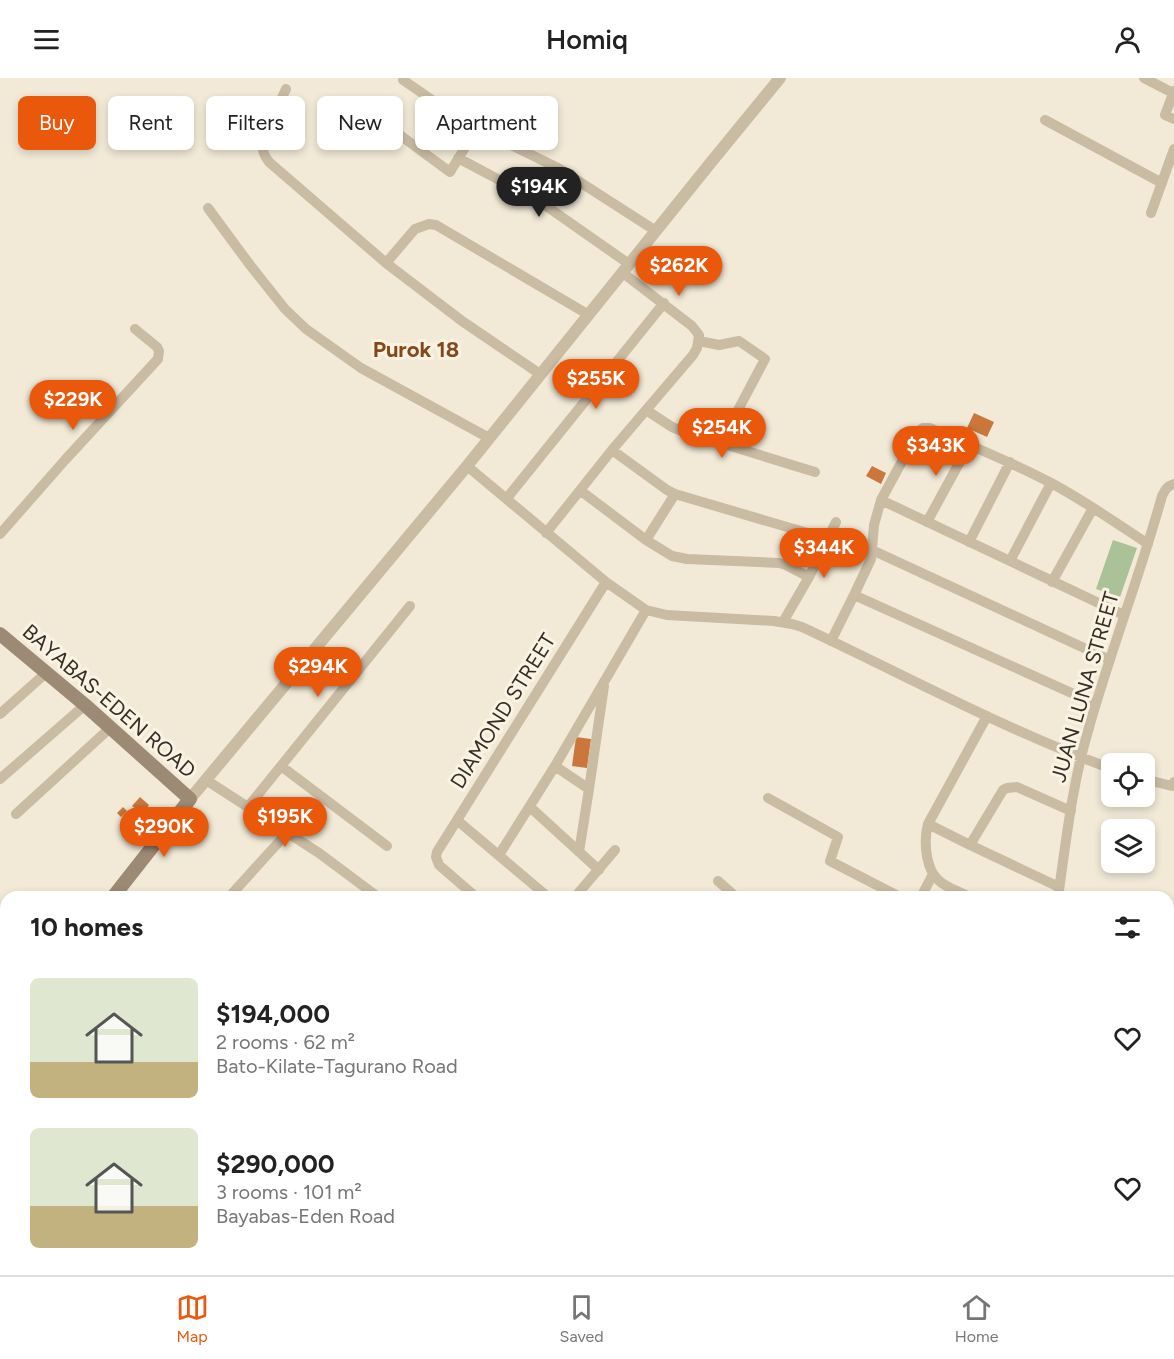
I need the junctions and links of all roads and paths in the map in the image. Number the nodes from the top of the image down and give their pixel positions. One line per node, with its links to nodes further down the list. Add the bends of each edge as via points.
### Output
1 (780, 78): 17 (street)
2 (1144, 78): 5 (street)
3 (403, 80): 6 (street)
4 (286, 89): 18 (street, via 264,139 265,157)
5 (1174, 92): 7 (street, via 1165,115)
6 (426, 96)
7 (1174, 119)
8 (1045, 120): 14 (street)
9 (403, 137): 13 (street, via 450,172)
10 (1174, 149): 14 (street)
11 (463, 150): 13 (street)
12 (522, 150): 17 (street, via 558,168)
13 (458, 158): 19 (street, via 539,201)
14 (1162, 183): 16 (street)
15 (208, 208): 26 (street, via 249,265 306,329 361,368)
16 (1151, 213)
17 (656, 231): 19 (street)
18 (386, 263): 21 (street, via 415,229 436,225); 24 (street)
19 (626, 269): 20 (street); 21 (street)
20 (664, 303): 23 (street, via 692,326); 37 (street)
21 (589, 315): 24 (street)
22 (135, 329): 43 (street, via 157,347 158,360)
23 (699, 341): 25 (street, via 693,355); 27 (street, via 719,345 739,341 765,359)
24 (540, 374): 26 (street)
25 (646, 410): 27 (street, via 672,427); 29 (street)
26 (489, 438): 31 (street)
27 (720, 444): 32 (street)
28 (969, 445): 30 (street); 38 (street, via 930,429 920,429); 41 (street)
29 (612, 450): 35 (street); 36 (street)
30 (1010, 462): 33 (street); 46 (street)
31 (467, 466): 37 (street); 73 (street)
32 (815, 472)
33 (1051, 483): 39 (street); 49 (street)
34 (1174, 484): 47 (street, JUAN LUNA STREET, via 1165,490)
35 (581, 491): 42 (street); 45 (street)
36 (675, 494): 44 (street); 45 (street)
37 (507, 498): 42 (street)
38 (881, 500): 41 (street); 48 (street)
39 (1093, 508): 47 (street); 52 (street)
40 (836, 522): 44 (street)
41 (927, 522): 46 (street)
42 (546, 533): 51 (street)
43 (0, 534)
44 (828, 539): 50 (street)
45 (646, 540): 50 (street, via 679,558 786,565)
46 (969, 542): 49 (street)
47 (1148, 544): 56 (street, JUAN LUNA STREET)
48 (872, 550): 53 (street); 60 (street)
49 (1010, 561): 52 (street)
50 (809, 578): 57 (street)
51 (606, 582): 55 (street); 83 (street, DIAMOND STREET)
52 (1052, 582): 56 (street)
53 (854, 595): 59 (street); 63 (street)
54 (410, 606): 70 (street)
55 (646, 610): 57 (street, via 668,615); 62 (street)
56 (1124, 615): 60 (street, JUAN LUNA STREET)
57 (783, 622): 59 (street)
58 (0, 634): 61 (main road, BAYABAS-EDEN ROAD)
59 (831, 641): 66 (street)
60 (1110, 660): 63 (street, JUAN LUNA STREET)
61 (46, 673): 64 (main road, BAYABAS-EDEN ROAD); 65 (street)
62 (605, 679): 71 (street); 76 (street)
63 (1096, 704): 68 (street, JUAN LUNA STREET)
64 (85, 705): 67 (main road, BAYABAS-EDEN ROAD); 72 (street)
65 (0, 714)
66 (987, 716): 68 (street); 84 (street)
67 (110, 728): 78 (main road, BAYABAS-EDEN ROAD); 82 (street)
68 (1081, 758): 69 (street); 81 (street, JUAN LUNA STREET)
69 (1101, 765)
70 (281, 766): 79 (street); 87 (street)
71 (555, 766): 76 (street); 80 (street)
72 (0, 779)
73 (206, 780): 78 (street); 79 (street)
74 (1155, 782): 75 (street, via 1172,786)
75 (1174, 782)
76 (589, 789): 89 (street)
77 (768, 798): 101 (street, via 838,837 830,861)
78 (190, 799): 94 (main road)
79 (248, 807): 85 (street)
80 (530, 807): 89 (street); 90 (street)
81 (1071, 811): 86 (street, via 1017,787 1007,788); 105 (street, JUAN LUNA STREET)
82 (16, 813)
83 (458, 821): 90 (street); 97 (street, DIAMOND STREET, via 437,852 437,861)
84 (928, 824): 86 (street); 92 (street, via 925,843)
85 (287, 833): 95 (street); 96 (street)
86 (970, 845): 104 (street)
87 (387, 846)
88 (615, 850): 91 (street)
89 (579, 852): 91 (street)
90 (499, 855): 98 (street)
91 (598, 870): 99 (street)
92 (933, 874): 102 (street); 103 (street)
93 (718, 881): 100 (street)
94 (118, 891)
95 (234, 891)
96 (370, 891)
97 (469, 891)
98 (541, 891)
99 (580, 891)
100 (729, 891)
101 (888, 891)
102 (924, 891)
103 (957, 891)
104 (1057, 891)
105 (1059, 891)

